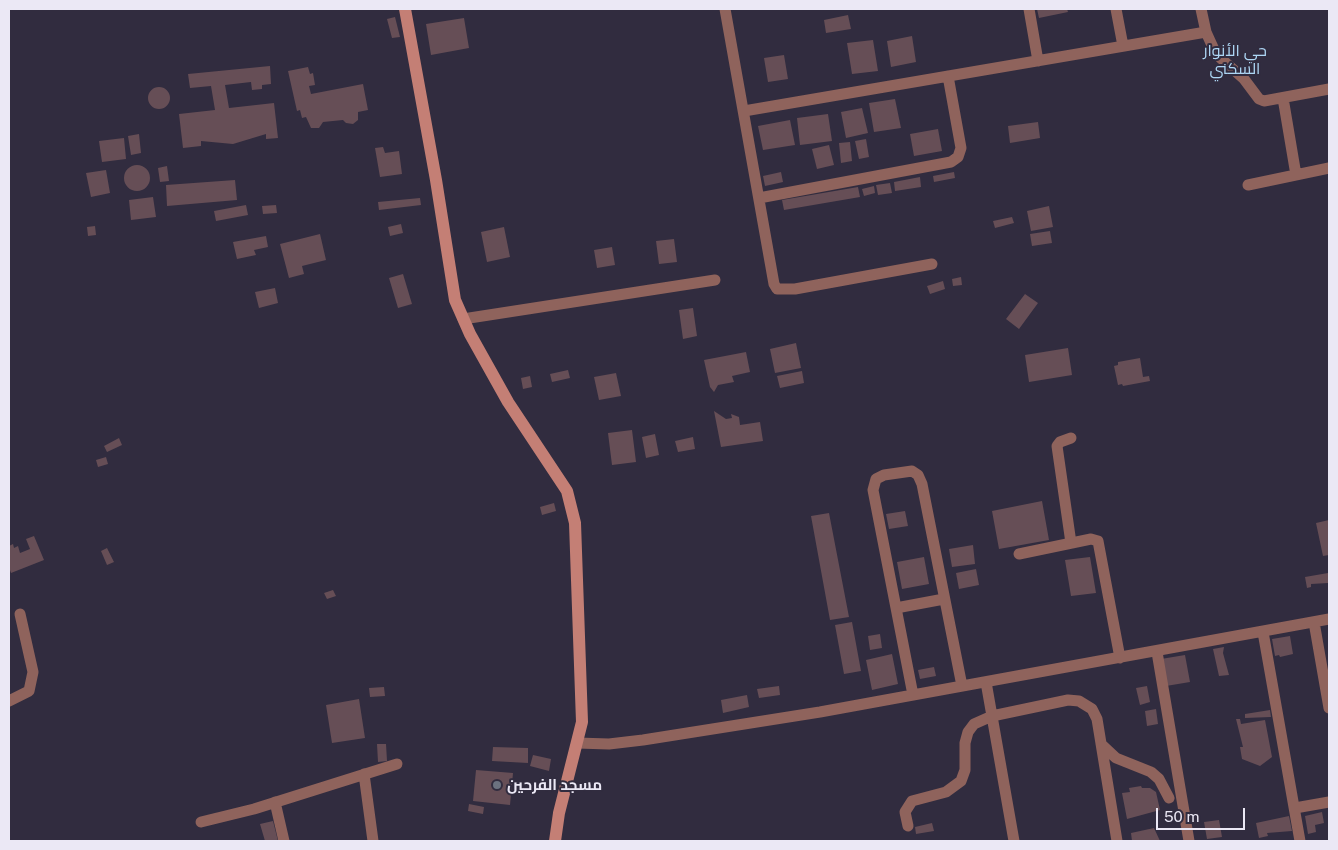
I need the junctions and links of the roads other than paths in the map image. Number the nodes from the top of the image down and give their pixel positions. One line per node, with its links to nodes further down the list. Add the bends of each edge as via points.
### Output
1 (405, 9): 19 (street, via 456,300)
2 (728, 9): 12 (street)
3 (1029, 9): 8 (street)
4 (1116, 9): 7 (street)
5 (1201, 9): 6 (street)
6 (1206, 32): 7 (street); 11 (street, via 1216,54 1244,79 1259,99)
7 (1123, 46): 8 (street)
8 (1038, 61): 9 (street)
9 (948, 76): 12 (street); 16 (street, via 961,148 958,157 951,162)
10 (1329, 89): 11 (street)
11 (1283, 98): 14 (street)
12 (744, 111): 16 (street)
13 (1329, 168): 14 (street)
14 (1296, 175): 15 (street)
15 (1248, 184)
16 (759, 198): 17 (street, via 777,289 795,289)
17 (932, 264)
18 (715, 280): 19 (street)
19 (463, 319): 37 (street, via 508,402 563,485 571,507 582,697 582,722)
20 (1071, 438): 21 (street, via 1057,446)
21 (1071, 543): 22 (street); 30 (street, via 1091,539 1098,541)
22 (1019, 554)
23 (944, 599): 24 (street); 24 (street, via 922,484 912,471 884,475 876,480 873,490); 32 (street)
24 (896, 608): 33 (street)
25 (20, 614): 34 (street, via 33,672 29,690)
26 (1329, 619): 27 (street)
27 (1314, 622): 28 (street); 35 (street)
28 (1264, 632): 29 (street); 44 (street)
29 (1157, 652): 30 (street); 52 (street)
30 (1120, 658): 31 (street)
31 (986, 682): 32 (street); 36 (street)
32 (962, 686): 33 (street)
33 (913, 695): 37 (street, via 643,740)
34 (9, 701)
35 (1329, 708)
36 (992, 716): 38 (street, via 1068,700 1079,701 1092,709); 46 (street, via 980,720 968,732 965,770 961,780 946,792 912,801 905,812); 50 (street)
37 (577, 743): 49 (street)
38 (1101, 744): 41 (street, via 1116,758 1159,778); 51 (street)
39 (398, 764): 40 (street)
40 (364, 774): 42 (street); 48 (street)
41 (1169, 798)
42 (275, 802): 45 (street); 47 (street)
43 (1329, 802): 44 (street)
44 (1295, 808): 53 (street)
45 (201, 822)
46 (908, 826)
47 (284, 841)
48 (373, 841)
49 (555, 841)
50 (1014, 841)
51 (1117, 841)
52 (1189, 841)
53 (1300, 841)

